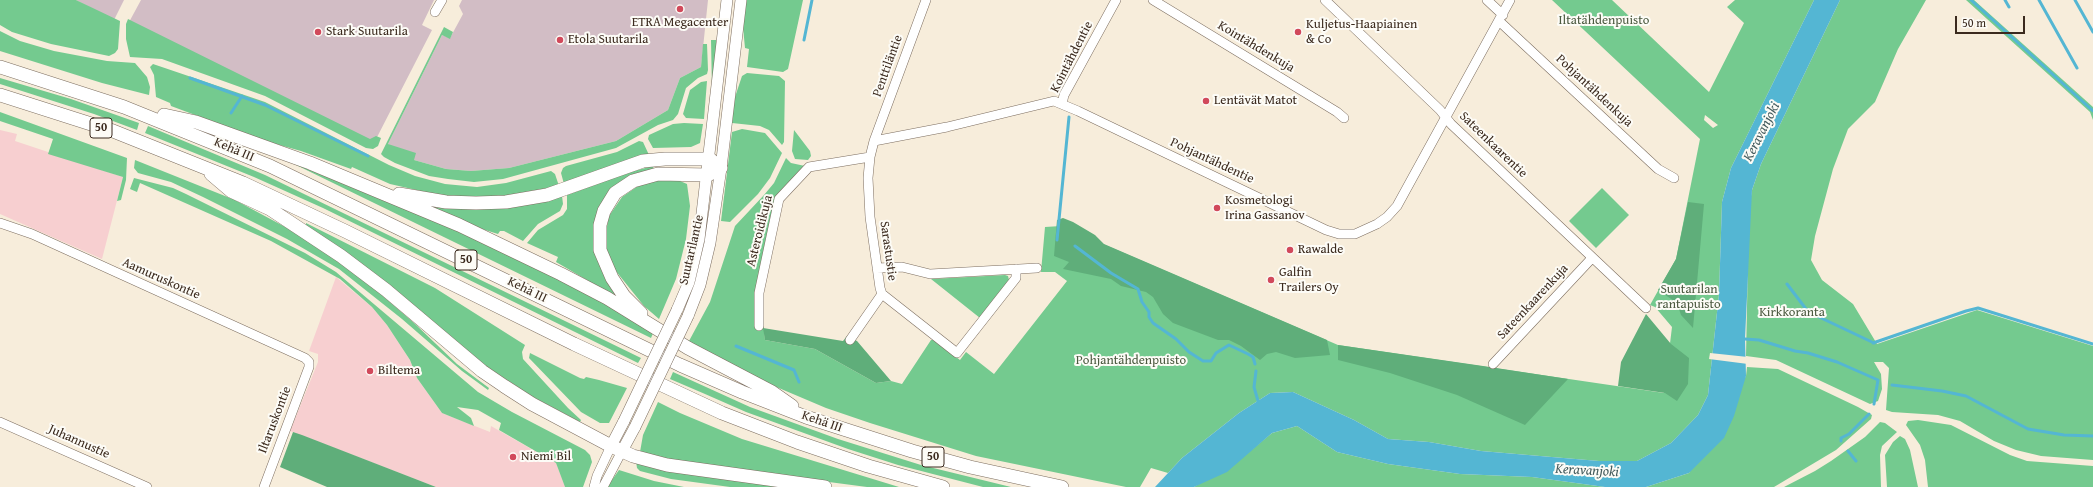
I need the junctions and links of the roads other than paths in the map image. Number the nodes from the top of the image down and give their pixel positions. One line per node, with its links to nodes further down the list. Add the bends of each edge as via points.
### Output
1 (442, 0): 10 (street)
2 (727, 0): 20 (main road, Suutarilantie)
3 (741, 0): 22 (main road, Suutarilantie)
4 (926, 0): 18 (street, Penttiläntie)
5 (1116, 0): 14 (street, Kointähdentie, via 1064,95)
6 (1153, 0): 17 (street, Kointähdenkuja)
7 (1325, 0): 16 (street, Sateenkaarentie)
8 (1487, 0): 11 (street, Pohjantähdenkuja)
9 (1510, 0): 11 (street, Pohjantähdentie)
10 (435, 12)
11 (1501, 18): 16 (street, Pohjantähdentie); 24 (street, Pohjantähdenkuja, via 1658,169)
12 (0, 67): 15 (highway, Kehä III / 50)
13 (0, 95): 21 (highway, Kehä III / 50, via 113,131)
14 (1062, 104): 16 (street, Pohjantähdentie, via 1326,230 1346,235 1366,230 1387,218 1408,188); 18 (street, Pohjantähdentie, via 1054,101 947,127)
15 (124, 107): 25 (highway, via 196,122); 38 (highway, Kehä III / 50, via 270,166 680,365)
16 (1448, 113): 27 (street, Sateenkaarentie, via 1451,124)
17 (1344, 118)
18 (874, 141): 19 (street, Sarastustie)
19 (870, 156): 28 (street, Sarastustie, via 868,178); 33 (street, Asteroidikuja, via 809,167 779,199 759,293)
20 (710, 159): 22 (highway); 23 (main road, Suutarilantie); 25 (highway, via 643,161 547,195 506,202 446,202)
21 (200, 165): 40 (highway, via 231,191 270,209 341,256 504,386 532,404); 46 (highway, Kehä III / 50, via 345,231 574,344 722,413 804,445)
22 (721, 168): 23 (highway); 40 (main road, Suutarilantie, bridge, via 710,243 700,285 688,316 634,427)
23 (708, 175): 34 (highway, via 671,173 647,176 633,181 615,193 601,219 600,250 612,278 633,305); 40 (main road, Suutarilantie, bridge, via 699,239 689,282 624,421)
24 (1674, 178)
25 (379, 191): 34 (highway, via 459,225 561,274 607,298)
26 (0, 223): 36 (street, Aamuruskontie, via 32,234 300,355)
27 (1592, 258): 32 (street, Sateenkaarentie); 37 (street, Sateenkaarenkuja)
28 (877, 268): 30 (street, via 902,267 930,274); 31 (street, Sarastustie)
29 (1038, 268): 30 (street)
30 (1016, 270): 31 (street, Sarastustie, via 1016,278 957,353)
31 (882, 294): 35 (street)
32 (1646, 308)
33 (759, 326)
34 (660, 331): 38 (highway, via 772,392)
35 (850, 340)
36 (309, 362): 42 (street, Iltaruskontie)
37 (1493, 364)
38 (806, 417): 47 (highway, Kehä III / 50, via 970,467)
39 (0, 422): 41 (street, Juhannustie)
40 (617, 448): 43 (street, Suutarilantie, via 597,476); 44 (street, Suutarilantie); 45 (highway, via 644,459 694,470)
41 (147, 487)
42 (264, 487)
43 (594, 487)
44 (603, 487)
45 (825, 487)
46 (943, 487)
47 (1062, 487)

